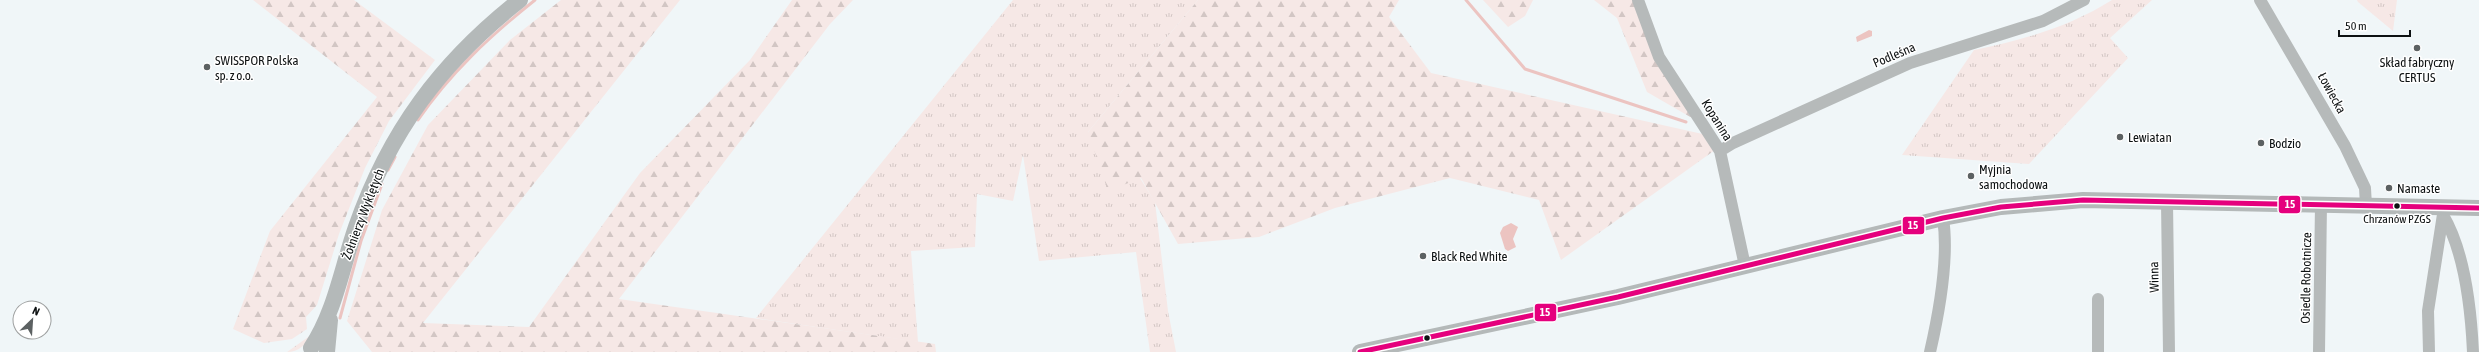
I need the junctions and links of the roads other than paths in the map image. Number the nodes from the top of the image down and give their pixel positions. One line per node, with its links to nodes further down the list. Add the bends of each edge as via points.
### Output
1 (520, 0): 14 (street, Żołnierzy Wyklętych, via 483,30 446,67 398,132 365,200)
2 (1638, 0): 5 (street, Kopanina, via 1659,57)
3 (2084, 0): 5 (street, Podleśna, via 2043,21 1910,63)
4 (2260, 0): 8 (street, Łowiecka, via 2345,146 2365,188)
5 (1720, 151): 12 (street, Kopanina)
6 (2167, 202): 7 (street); 11 (street, via 2083,200 2033,203); 18 (street, Winna)
7 (2321, 204): 8 (street); 19 (street, Osiedle Robotnicze)
8 (2366, 206): 10 (street)
9 (2479, 208): 10 (street)
10 (2443, 211): 20 (street, via 2428,311); 21 (street, via 2452,229 2471,304)
11 (1943, 218): 12 (street); 16 (street, via 1945,251 1937,321)
12 (1745, 266): 15 (street, via 1618,297)
13 (2098, 299): 17 (street)
14 (316, 351)
15 (1360, 352)
16 (1930, 352)
17 (2098, 352)
18 (2169, 352)
19 (2319, 352)
20 (2428, 352)
21 (2473, 352)

